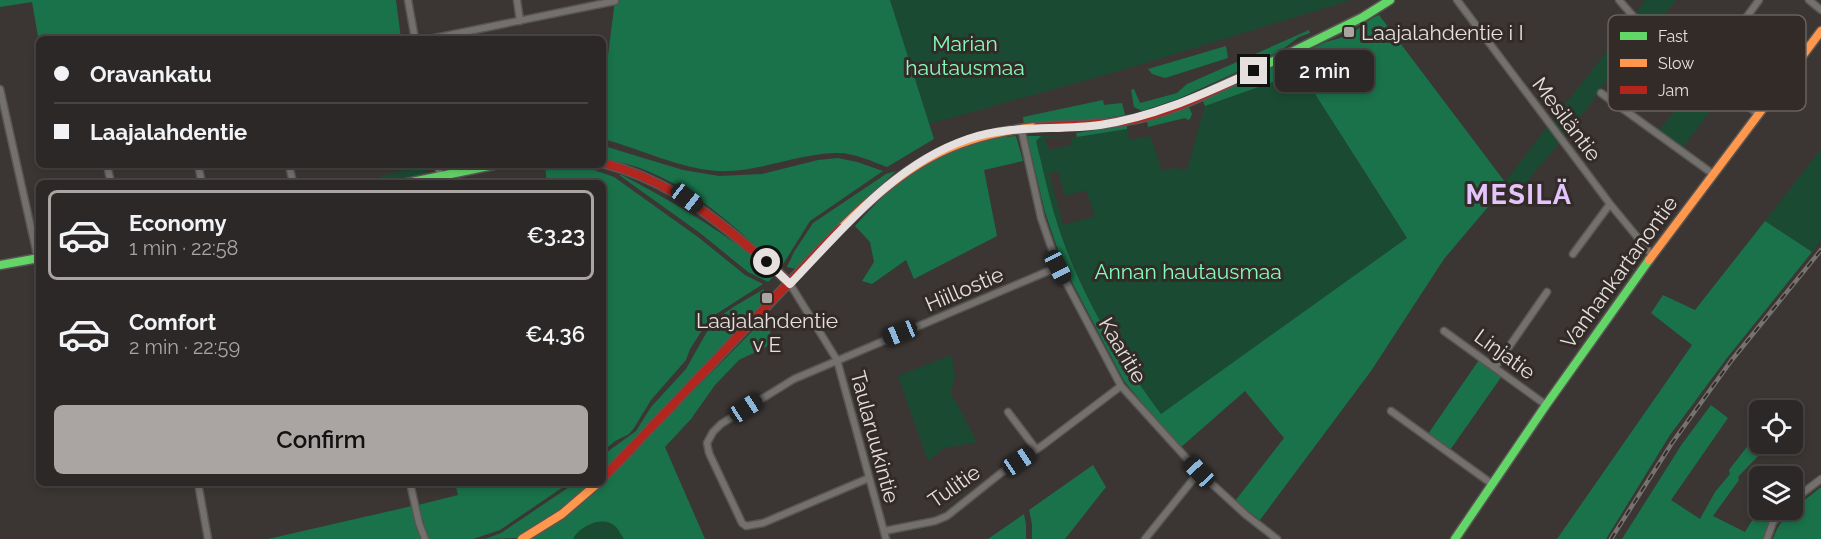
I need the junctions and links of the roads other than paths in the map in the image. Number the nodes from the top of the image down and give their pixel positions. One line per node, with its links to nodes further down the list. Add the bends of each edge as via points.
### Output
1 (408, 0): 14 (street)
2 (517, 0): 12 (street)
3 (1390, 0): 24 (street, via 1275,61 1165,110 1098,125)
4 (1457, 0): 29 (street, Mesiläntie)
5 (1619, 0): 10 (street)
6 (1759, 0): 11 (street)
7 (1809, 0): 9 (street)
8 (615, 1): 12 (street)
9 (1821, 10)
10 (1632, 15)
11 (1748, 15)
12 (520, 21): 15 (street)
13 (1821, 31): 16 (street, Vanhankartanontie)
14 (414, 36)
15 (445, 36)
16 (1806, 51)
17 (0, 89): 30 (street)
18 (1601, 93): 19 (street)
19 (1608, 98)
20 (1626, 111): 27 (street)
21 (1754, 111): 23 (street)
22 (1760, 111): 23 (street, Vanhankartanontie)
23 (1758, 114): 27 (street, Vanhankartanontie)
24 (1021, 129): 35 (street, Kaaritie, via 1041,218); 36 (street, via 969,138 911,168 872,199)
25 (606, 164): 36 (street, via 645,175 687,198)
26 (483, 168): 28 (street)
27 (1713, 174): 32 (street, Vanhankartanontie)
28 (441, 179)
29 (1610, 204): 31 (street); 32 (street, Mesiläntie)
30 (36, 249)
31 (1573, 254)
32 (1652, 255): 42 (street, Vanhankartanontie)
33 (36, 258): 34 (street)
34 (0, 265)
35 (1058, 267): 39 (street, Hiillostie); 41 (street, Kaaritie)
36 (790, 284): 39 (street, Taularuukintie); 47 (street)
37 (1547, 292): 40 (street)
38 (1444, 332): 40 (street, Linjatie)
39 (837, 360): 48 (street, Taularuukintie); 48 (street, Hiillostie, via 794,380 721,424 708,438 709,453 738,517 746,526 763,523)
40 (1495, 367): 42 (street, Linjatie)
41 (1121, 386): 45 (street, Tulitie); 46 (street, Kaaritie)
42 (1546, 405): 50 (street, Vanhankartanontie)
43 (1390, 411): 50 (street)
44 (1008, 412): 45 (street)
45 (1036, 449): 56 (street, Tulitie, via 947,516)
46 (1199, 472): 61 (street); 62 (street, Kaaritie)
47 (606, 475)
48 (869, 478): 56 (street, Taularuukintie)
49 (1821, 479): 54 (street)
50 (1492, 484): 63 (street, Vanhankartanontie)
51 (199, 486): 57 (street)
52 (412, 486): 58 (street)
53 (595, 486): 59 (street, via 559,517)
54 (1803, 493)
55 (1775, 520): 64 (street)
56 (884, 531): 60 (street, Taularuukintie)
57 (208, 539)
58 (425, 539)
59 (522, 539)
60 (886, 539)
61 (1145, 539)
62 (1277, 539)
63 (1455, 539)
64 (1767, 539)

